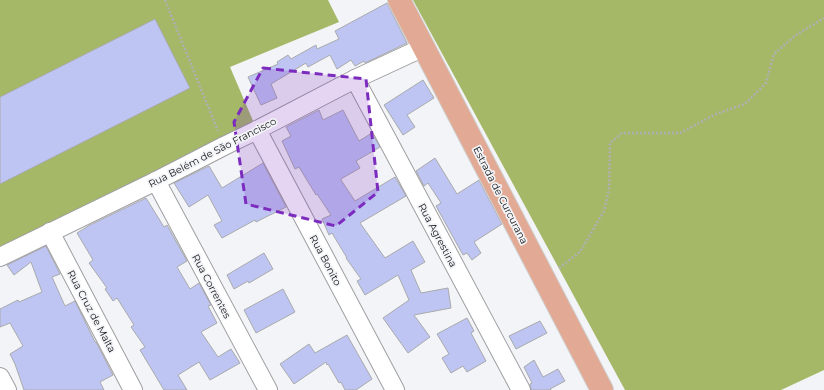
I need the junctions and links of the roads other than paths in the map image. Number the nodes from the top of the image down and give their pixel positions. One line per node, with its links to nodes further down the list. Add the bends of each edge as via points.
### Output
1 (399, 0): 2 (main road, Estrada de Curcurana)
2 (424, 47): 3 (street, Rua Belém de São Francisco); 12 (main road, Estrada de Curcurana)
3 (355, 79): 4 (street, Rua Belém de São Francisco); 11 (street, Rua Agrestina)
4 (257, 130): 5 (street, Rua Belém de São Francisco); 10 (street, Rua Bonito)
5 (156, 181): 6 (street, Rua Belém de São Francisco); 9 (street, Rua Correntes)
6 (50, 232): 7 (street, Rua Belém de São Francisco); 8 (street, Rua Cruz de Malta)
7 (0, 256)
8 (133, 390)
9 (268, 390)
10 (395, 390)
11 (521, 390)
12 (602, 390)

